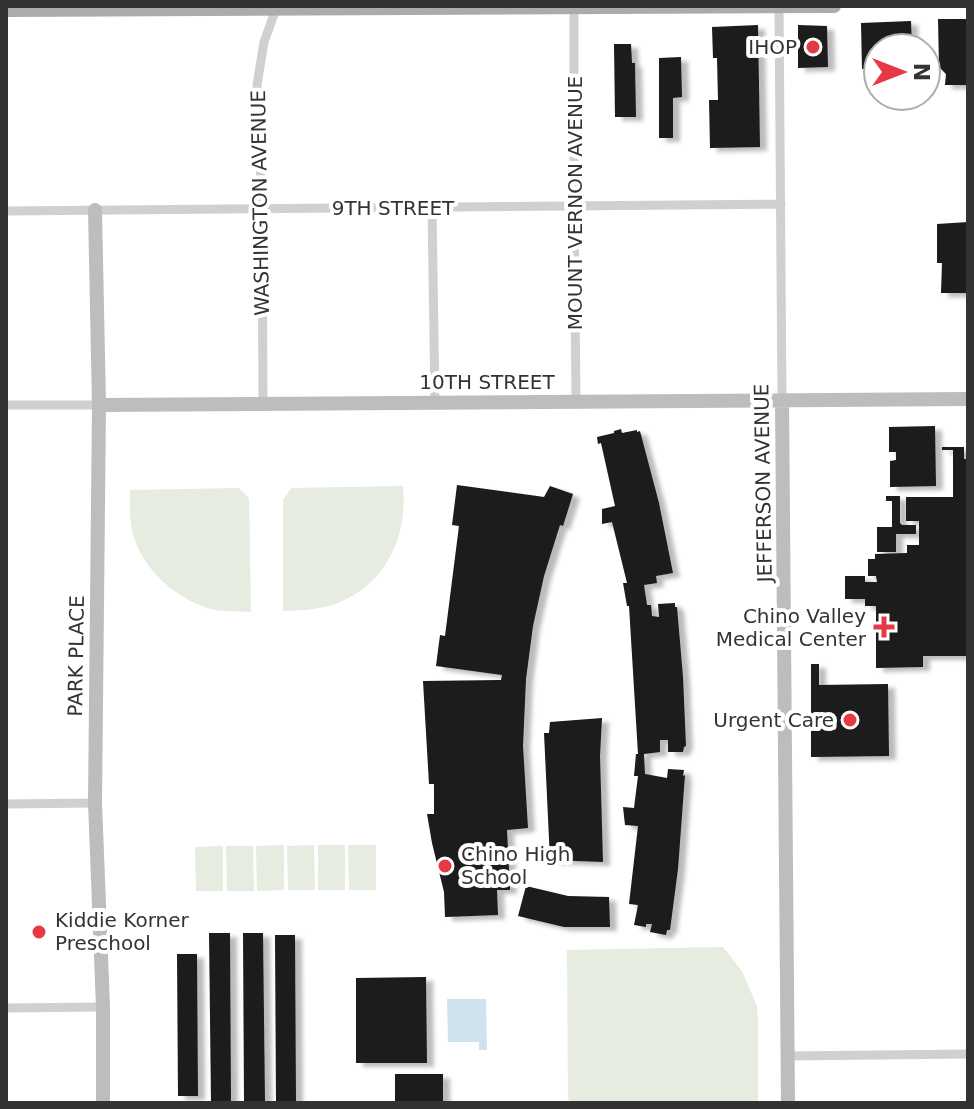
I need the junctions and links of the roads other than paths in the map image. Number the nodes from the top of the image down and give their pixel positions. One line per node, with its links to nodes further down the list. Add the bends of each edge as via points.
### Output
1 (682, 6): 2 (main road); 5 (main road)
2 (779, 6): 3 (main road); 9 (street, JEFFERSON AVENUE)
3 (834, 6)
4 (463, 7): 5 (main road); 7 (main road)
5 (574, 7): 10 (street, MOUNT VERNON AVENUE)
6 (43, 8): 7 (main road); 8 (main road)
7 (276, 8): 12 (street, WASHINGTON AVENUE, via 257,85)
8 (6, 10)
9 (781, 204): 10 (street, 9TH STREET); 16 (street, JEFFERSON AVENUE)
10 (574, 207): 11 (street, 9TH STREET); 17 (street, MOUNT VERNON AVENUE)
11 (432, 208): 12 (street, 9TH STREET); 18 (street)
12 (262, 209): 13 (street, 9TH STREET); 19 (street, WASHINGTON AVENUE)
13 (95, 210): 14 (street, 9TH STREET); 21 (street, PARK PLACE)
14 (6, 211)
15 (968, 399): 16 (street, 10TH STREET)
16 (782, 400): 17 (street, 10TH STREET); 27 (street, JEFFERSON AVENUE)
17 (576, 401): 18 (street, 10TH STREET)
18 (435, 402): 19 (street, 10TH STREET)
19 (263, 403): 21 (street, 10TH STREET)
20 (6, 405): 21 (street, 10TH STREET)
21 (99, 405): 22 (street, PARK PLACE)
22 (95, 803): 23 (street); 24 (street, PARK PLACE)
23 (6, 804)
24 (103, 1007): 25 (street); 28 (street, PARK PLACE)
25 (6, 1008)
26 (968, 1054): 27 (street)
27 (788, 1056): 29 (street, JEFFERSON AVENUE)
28 (103, 1103)
29 (788, 1103)

